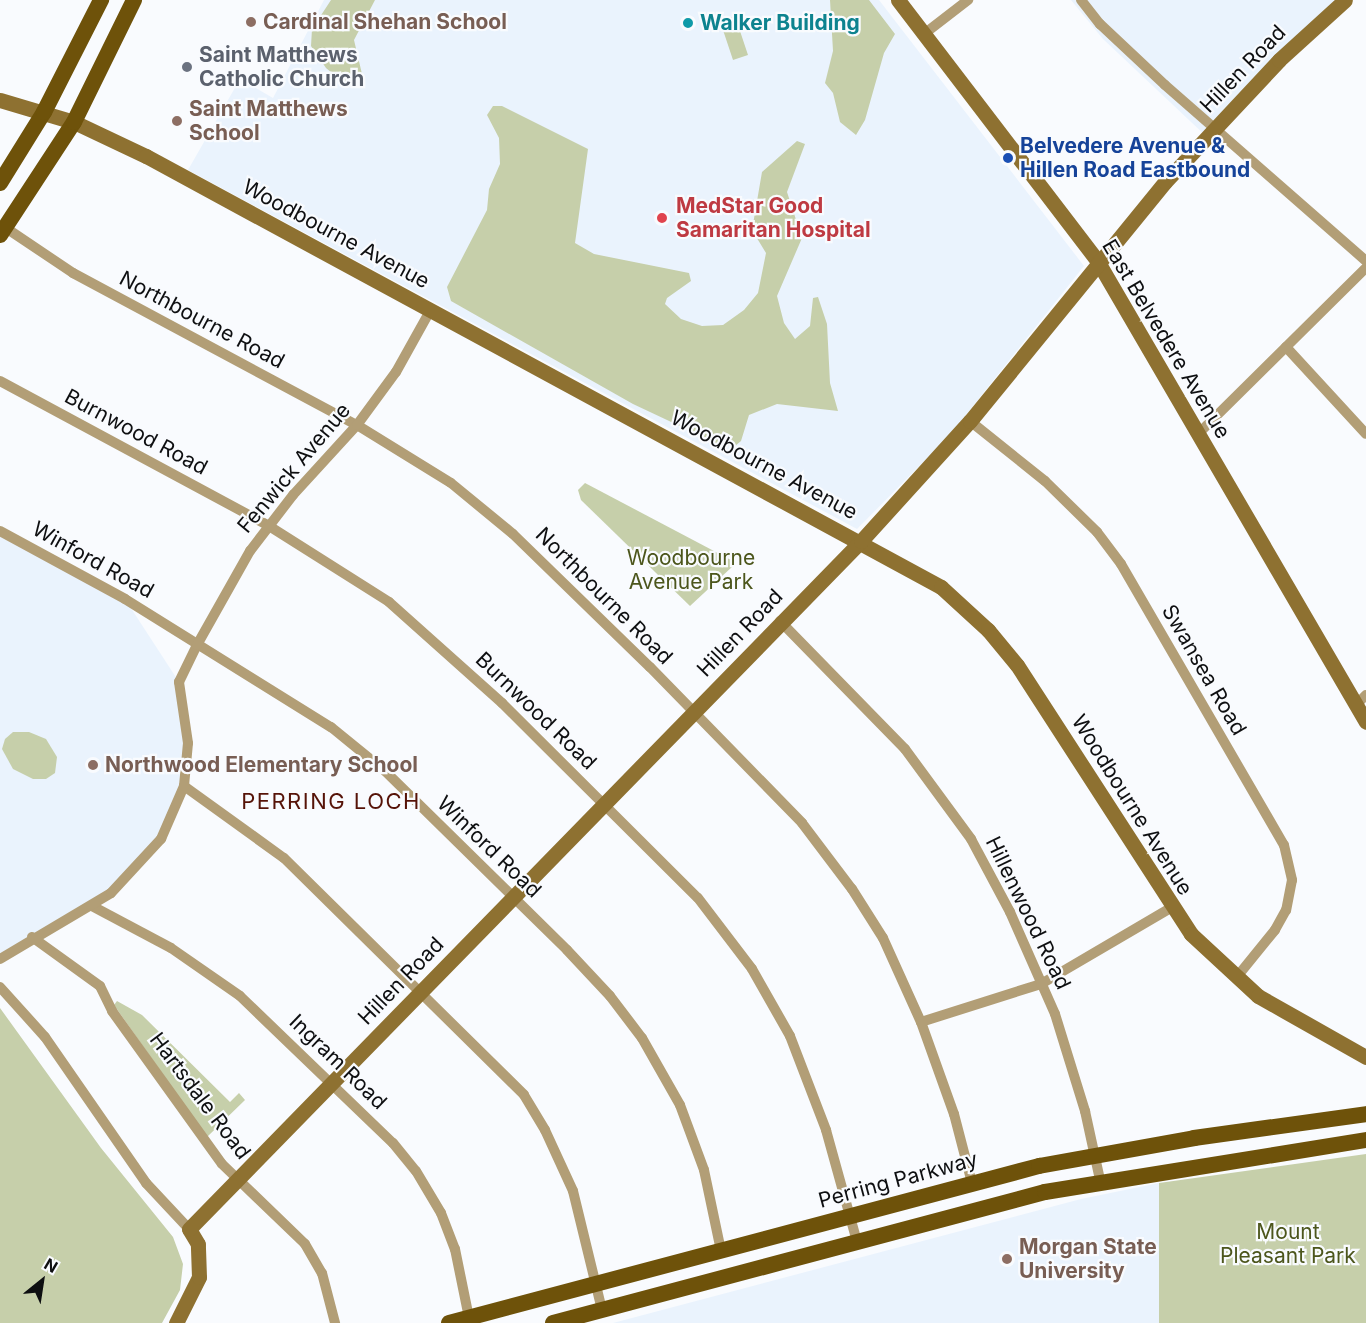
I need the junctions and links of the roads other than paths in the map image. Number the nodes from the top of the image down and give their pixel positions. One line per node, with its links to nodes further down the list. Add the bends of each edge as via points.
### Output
1 (101, 0): 9 (main road)
2 (134, 0): 10 (main road)
3 (898, 0): 7 (street, East Belvedere Avenue)
4 (968, 0): 7 (street)
5 (1081, 0): 11 (street, via 1100,24)
6 (1345, 0): 11 (street, Hillen Road)
7 (924, 34): 15 (street, East Belvedere Avenue)
8 (0, 100): 9 (street, Woodbourne Avenue)
9 (44, 112): 10 (street, Woodbourne Avenue); 12 (main road)
10 (74, 122): 13 (main road); 17 (street, Woodbourne Avenue, via 146,156)
11 (1214, 128): 14 (street); 15 (street, Hillen Road)
12 (0, 183)
13 (3, 232): 21 (street, Northbourne Road)
14 (1366, 261)
15 (1098, 262): 20 (street, Hillen Road); 22 (street, East Belvedere Avenue)
16 (1366, 268): 18 (street)
17 (431, 309): 21 (street, Fenwick Avenue, via 396,372); 26 (street, Woodbourne Avenue)
18 (1286, 347): 22 (street); 23 (street)
19 (0, 381): 24 (street, Burnwood Road)
20 (970, 421): 26 (street, Hillen Road); 39 (street, Swansea Road, via 1070,504 1103,540 1284,845 1292,880 1286,910)
21 (357, 425): 24 (street, Fenwick Avenue); 30 (street, Northbourne Road, via 416,460 496,518)
22 (1198, 434): 29 (street, East Belvedere Avenue)
23 (1366, 434)
24 (269, 526): 28 (street, Fenwick Avenue, via 234,578); 33 (street, Burnwood Road, via 342,569 421,628)
25 (0, 531): 28 (street, Winford Road, via 124,599)
26 (861, 541): 27 (street, Hillen Road); 36 (street, Woodbourne Avenue, via 941,587 988,630 1039,698)
27 (780, 621): 30 (street, Hillen Road); 40 (street, Hillenwood Road, via 866,706 942,796 995,882)
28 (197, 645): 32 (street, Fenwick Avenue, via 179,682 188,743); 34 (street, Winford Road, via 331,727 385,771)
29 (1361, 700): 31 (street, East Belvedere Avenue)
30 (692, 713): 33 (street, Hillen Road); 43 (street, Northbourne Road, via 802,823 832,860 883,938)
31 (1366, 722)
32 (184, 786): 35 (street, Fenwick Avenue, via 173,817 153,851 124,883); 42 (street, via 284,858)
33 (603, 805): 34 (street, Hillen Road); 52 (street, Burnwood Road, via 698,898 762,984 808,1078)
34 (512, 897): 42 (street, Hillen Road); 55 (street, Winford Road, via 595,978 654,1057 696,1143 717,1218)
35 (92, 906): 37 (street, Fenwick Avenue); 45 (street, Ingram Road, via 212,974)
36 (1172, 907): 39 (street, Woodbourne Avenue, via 1198,942); 40 (street)
37 (32, 937): 38 (street, Fenwick Avenue); 49 (street, Hartsdale Road, via 100,986 112,1011 195,1127 222,1164)
38 (0, 958)
39 (1236, 978): 44 (street, Woodbourne Avenue, via 1280,1011)
40 (1041, 984): 43 (street); 48 (street, Hillenwood Road, via 1068,1052)
41 (0, 987): 53 (street, via 45,1037 146,1183)
42 (420, 991): 45 (street, Hillen Road); 56 (street, via 508,1076 534,1112 573,1191)
43 (921, 1022): 51 (street, Northbourne Road, via 954,1114)
44 (1363, 1052)
45 (330, 1082): 49 (street, Hillen Road); 58 (street, Ingram Road, via 393,1143 428,1189 455,1249)
46 (1366, 1114): 48 (main road, Perring Parkway)
47 (1366, 1140): 50 (main road)
48 (1094, 1155): 50 (street, Hillenwood Road); 51 (main road, Perring Parkway)
49 (238, 1178): 53 (street, Hillen Road); 60 (street, Hartsdale Road, via 315,1257)
50 (1100, 1180): 54 (main road)
51 (972, 1183): 52 (main road, Perring Parkway)
52 (849, 1217): 54 (street, Burnwood Road); 55 (main road, Perring Parkway)
53 (189, 1229): 59 (street, via 198,1244 199,1277)
54 (856, 1242): 57 (main road)
55 (721, 1251): 56 (main road, Perring Parkway)
56 (596, 1285): 57 (street); 58 (main road, Perring Parkway)
57 (602, 1310): 62 (main road)
58 (469, 1318): 61 (main road, Perring Parkway)
59 (176, 1323)
60 (335, 1323)
61 (449, 1323)
62 (553, 1323)

